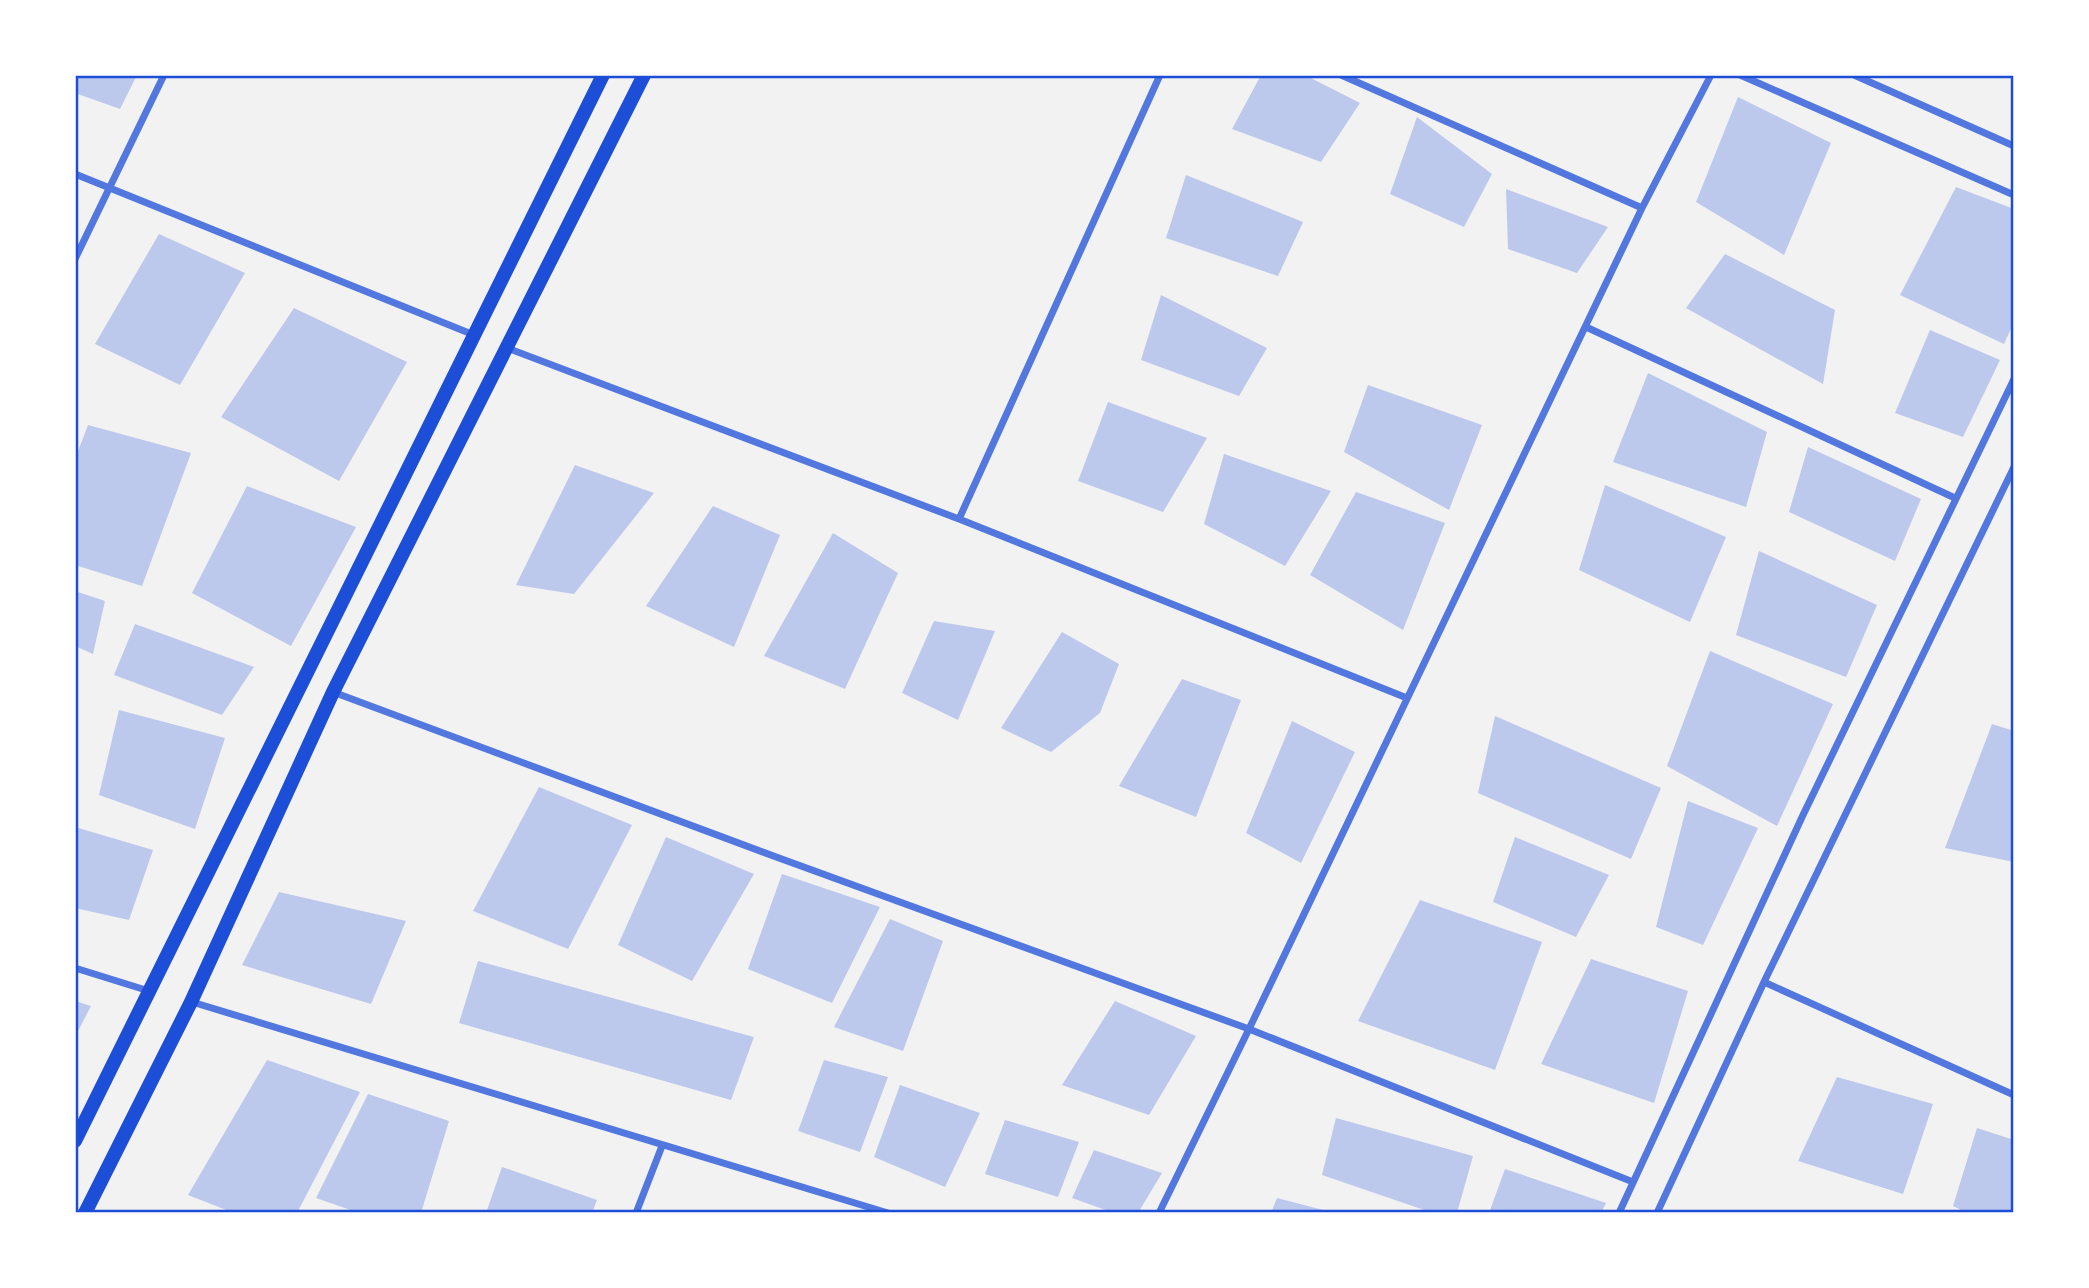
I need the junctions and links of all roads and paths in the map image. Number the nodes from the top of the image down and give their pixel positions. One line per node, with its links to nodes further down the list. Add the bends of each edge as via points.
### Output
1 (164, 75): 11 (street)
2 (603, 75): 16 (main road)
3 (644, 75): 17 (main road)
4 (1160, 75): 21 (street)
5 (1341, 75): 13 (street)
6 (1711, 75): 13 (street)
7 (1740, 75): 12 (street)
8 (1854, 75): 9 (street)
9 (2014, 146)
10 (75, 174): 11 (street)
11 (111, 188): 14 (street); 16 (street)
12 (2014, 195)
13 (1642, 208): 15 (street)
14 (75, 259)
15 (1586, 327): 20 (street); 23 (street)
16 (474, 335): 26 (main road)
17 (506, 348): 21 (street); 22 (main road)
18 (2014, 379): 20 (street)
19 (2014, 467): 25 (street)
20 (1955, 498): 32 (street)
21 (958, 519): 23 (street)
22 (333, 692): 27 (main road); 28 (street)
23 (1407, 698): 28 (street)
24 (75, 968): 26 (street)
25 (1764, 982): 29 (street); 38 (street)
26 (150, 991): 30 (main road)
27 (191, 1002): 31 (street); 33 (main road)
28 (1250, 1029): 32 (street); 36 (street)
29 (2014, 1094)
30 (75, 1142)
31 (662, 1146): 34 (street); 35 (street)
32 (1633, 1182): 37 (street)
33 (85, 1213)
34 (636, 1213)
35 (888, 1213)
36 (1159, 1213)
37 (1619, 1213)
38 (1657, 1213)

